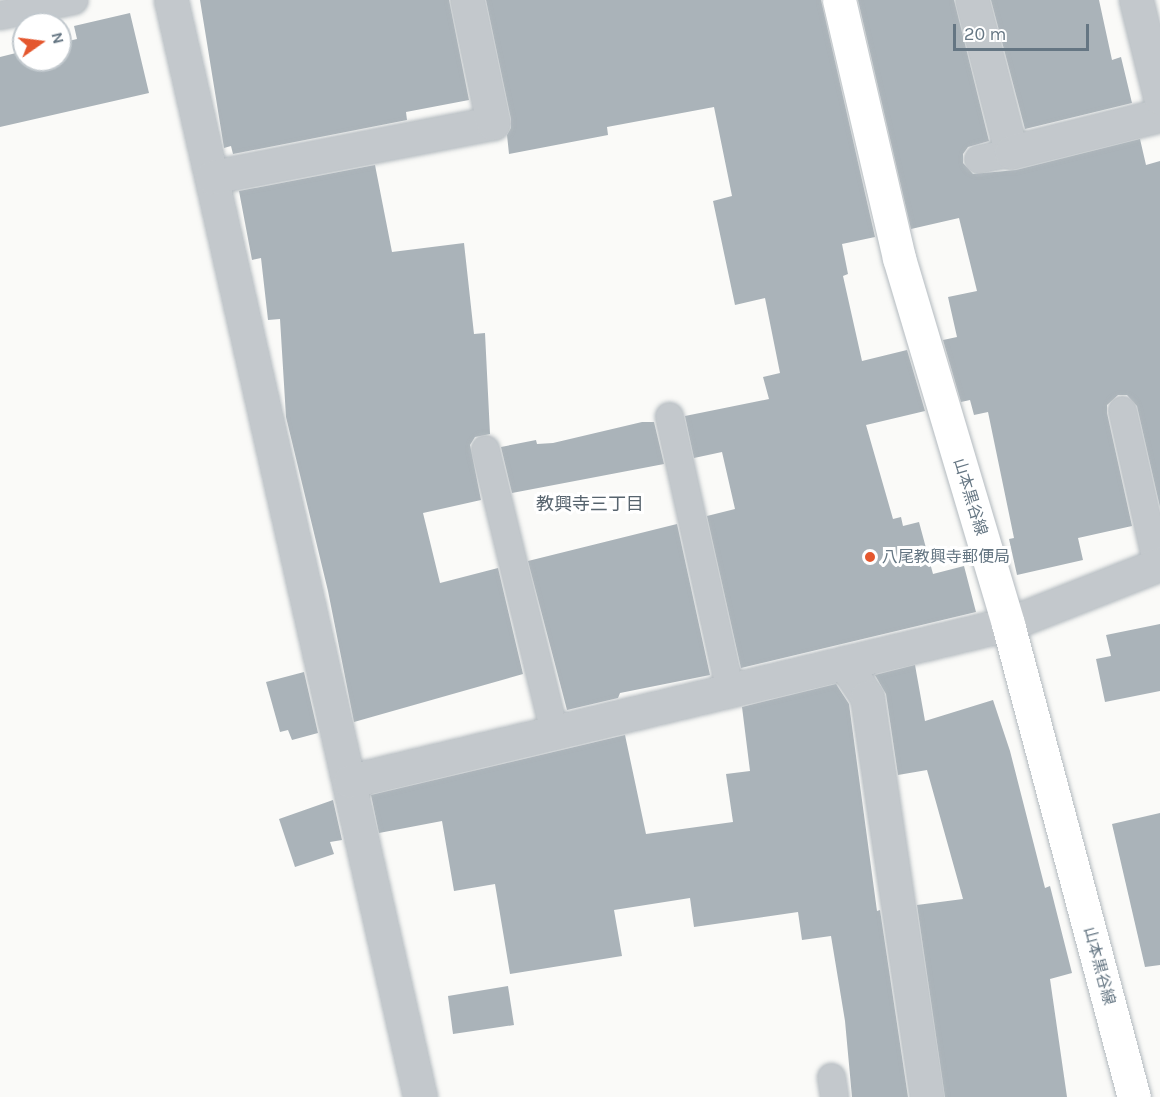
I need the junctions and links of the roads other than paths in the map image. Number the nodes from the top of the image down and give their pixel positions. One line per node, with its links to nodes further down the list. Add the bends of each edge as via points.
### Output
1 (73, 0): 7 (lane)
2 (171, 0): 12 (street)
3 (467, 0): 12 (street, via 493,123)
4 (839, 0): 17 (main road, 山本黒谷線, via 899,258)
5 (972, 0): 10 (street)
6 (1136, 0): 8 (street)
7 (0, 15)
8 (1160, 97)
9 (1160, 115): 10 (street)
10 (1011, 152): 11 (lane)
11 (978, 159)
12 (212, 177): 21 (street)
13 (1122, 410): 16 (lane)
14 (669, 416): 19 (lane)
15 (485, 449): 20 (lane)
16 (1158, 565): 17 (street)
17 (1008, 624): 18 (street); 24 (main road, 山本黒谷線)
18 (844, 663): 19 (street); 23 (street, via 867,697)
19 (730, 691): 20 (street)
20 (554, 733): 21 (street)
21 (350, 782): 22 (street)
22 (420, 1097)
23 (927, 1097)
24 (1134, 1097)

